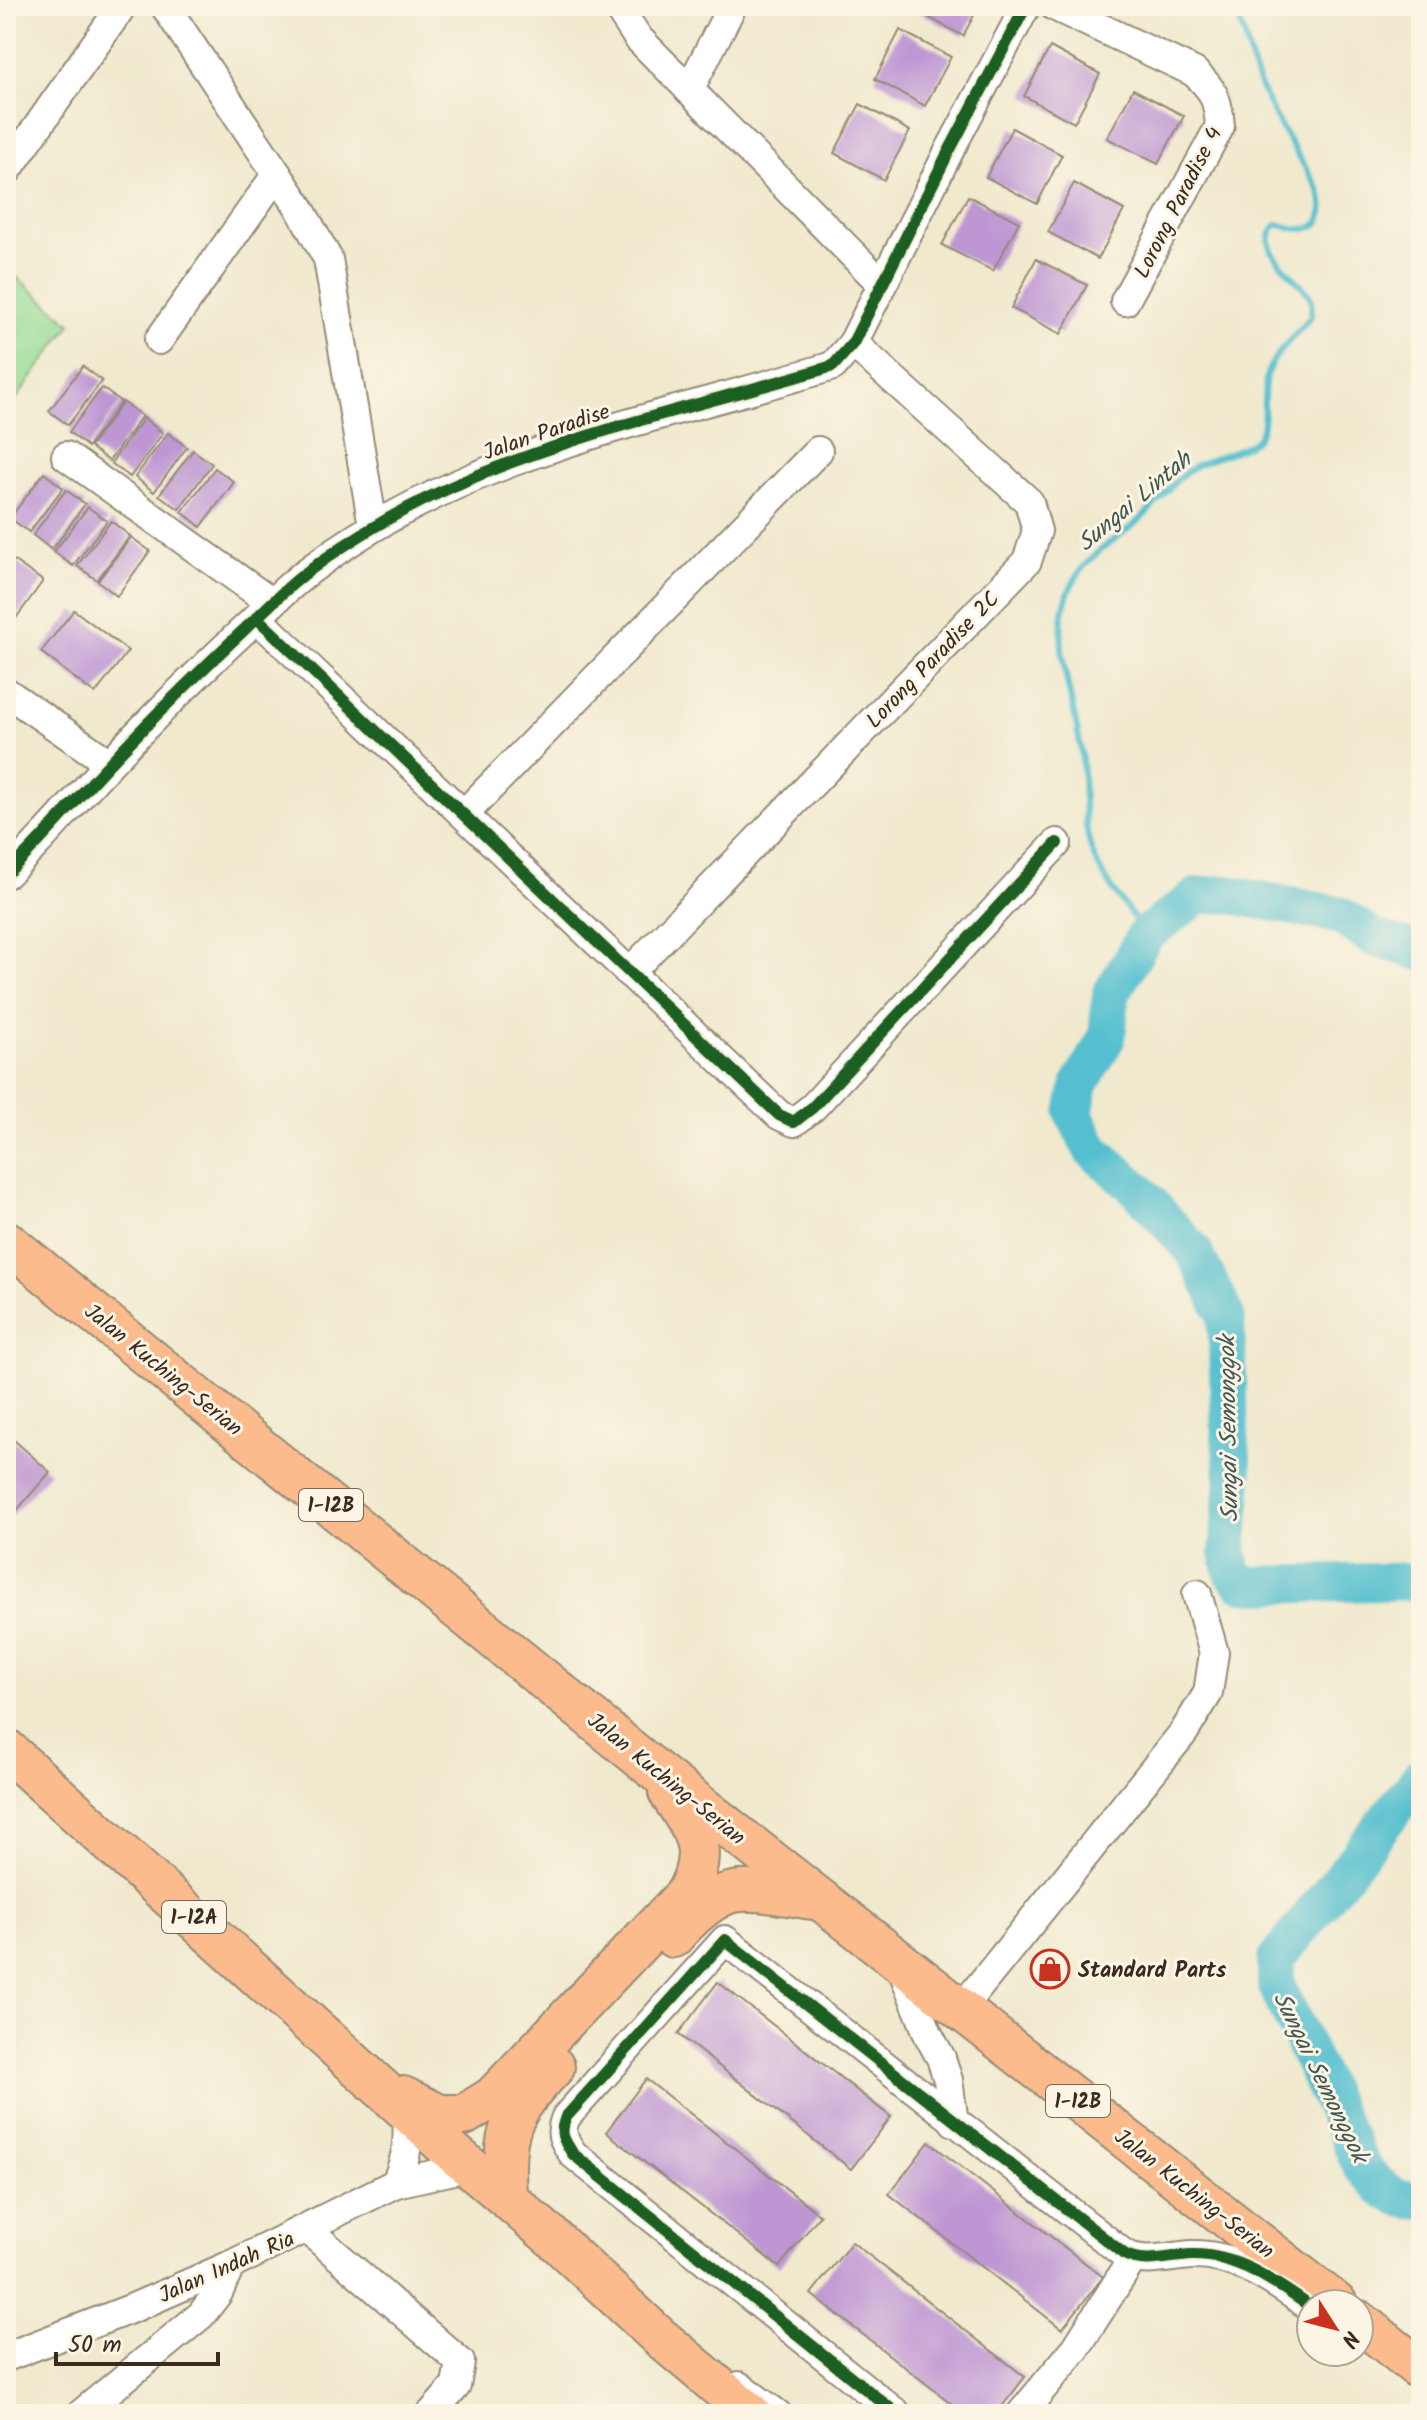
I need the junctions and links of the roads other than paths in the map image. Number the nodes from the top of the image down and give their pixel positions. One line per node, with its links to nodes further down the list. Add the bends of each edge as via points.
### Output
1 (122, 6): 8 (street)
2 (165, 6): 9 (street)
3 (617, 6): 7 (street, via 638,38)
4 (732, 6): 7 (street)
5 (1026, 6): 10 (street, Jalan Paradise)
6 (1054, 6): 11 (street, Lorong Paradise 4, via 1194,72 1212,88 1219,109 1220,126)
7 (689, 90): 10 (street)
8 (6, 172)
9 (277, 174): 12 (street); 16 (street, via 328,259)
10 (882, 284): 13 (street, Jalan Paradise)
11 (1125, 301)
12 (159, 340)
13 (853, 343): 16 (street, Jalan Paradise, via 833,366 543,449 456,484); 23 (street, Lorong Paradise 2C, via 1029,502 1037,531 1027,561)
14 (818, 451): 20 (street)
15 (66, 456): 17 (street)
16 (373, 526): 17 (street, Jalan Paradise, via 316,565)
17 (265, 610): 19 (street, Jalan Paradise); 20 (street)
18 (6, 692): 19 (street)
19 (109, 763): 22 (street, Jalan Paradise)
20 (464, 814): 23 (street)
21 (1057, 843): 23 (street, via 794,1122 779,1115)
22 (6, 874)
23 (629, 973)
24 (6, 1241): 27 (highway, Jalan Kuching-Serian / 1-12B)
25 (1197, 1594): 31 (street, via 1214,1653 1208,1693 1184,1732)
26 (6, 1749): 32 (highway, 1-12A)
27 (655, 1770): 28 (highway, Jalan Kuching-Serian / 1-12B); 32 (highway, via 694,1832 700,1856 685,1895 493,2097 464,2115 440,2115)
28 (819, 1900): 29 (highway, via 728,1893); 30 (highway, Jalan Kuching-Serian / 1-12B)
29 (709, 1928): 33 (street); 36 (highway, via 536,2086 510,2123 503,2155); 51 (street, via 566,2117 562,2138 573,2154)
30 (898, 1959): 31 (highway, Jalan Kuching-Serian / 1-12B); 33 (street, via 941,2058)
31 (961, 2009): 41 (highway, Jalan Kuching-Serian / 1-12B)
32 (394, 2098): 34 (highway, 1-12A); 35 (street, via 408,2127 406,2160)
33 (954, 2122): 39 (street)
34 (471, 2166): 35 (street, Jalan Indah Ria); 36 (highway, 1-12A)
35 (396, 2183): 37 (street, Jalan Indah Ria)
36 (506, 2195): 38 (highway, 1-12A)
37 (307, 2229): 40 (street, Jalan Indah Ria); 48 (street, via 460,2362 456,2386)
38 (559, 2244): 49 (highway, 1-12A); 50 (street)
39 (1133, 2258): 42 (street, via 1194,2255 1236,2262); 52 (street, via 1076,2348)
40 (231, 2265): 45 (street, Jalan Indah Ria); 47 (street, via 201,2315)
41 (1317, 2288)
42 (1295, 2296)
43 (1375, 2334): 46 (highway)
44 (1375, 2347): 46 (street)
45 (6, 2357)
46 (1421, 2372)
47 (81, 2414)
48 (431, 2414)
49 (751, 2414)
50 (777, 2414)
51 (897, 2414)
52 (1021, 2414)

